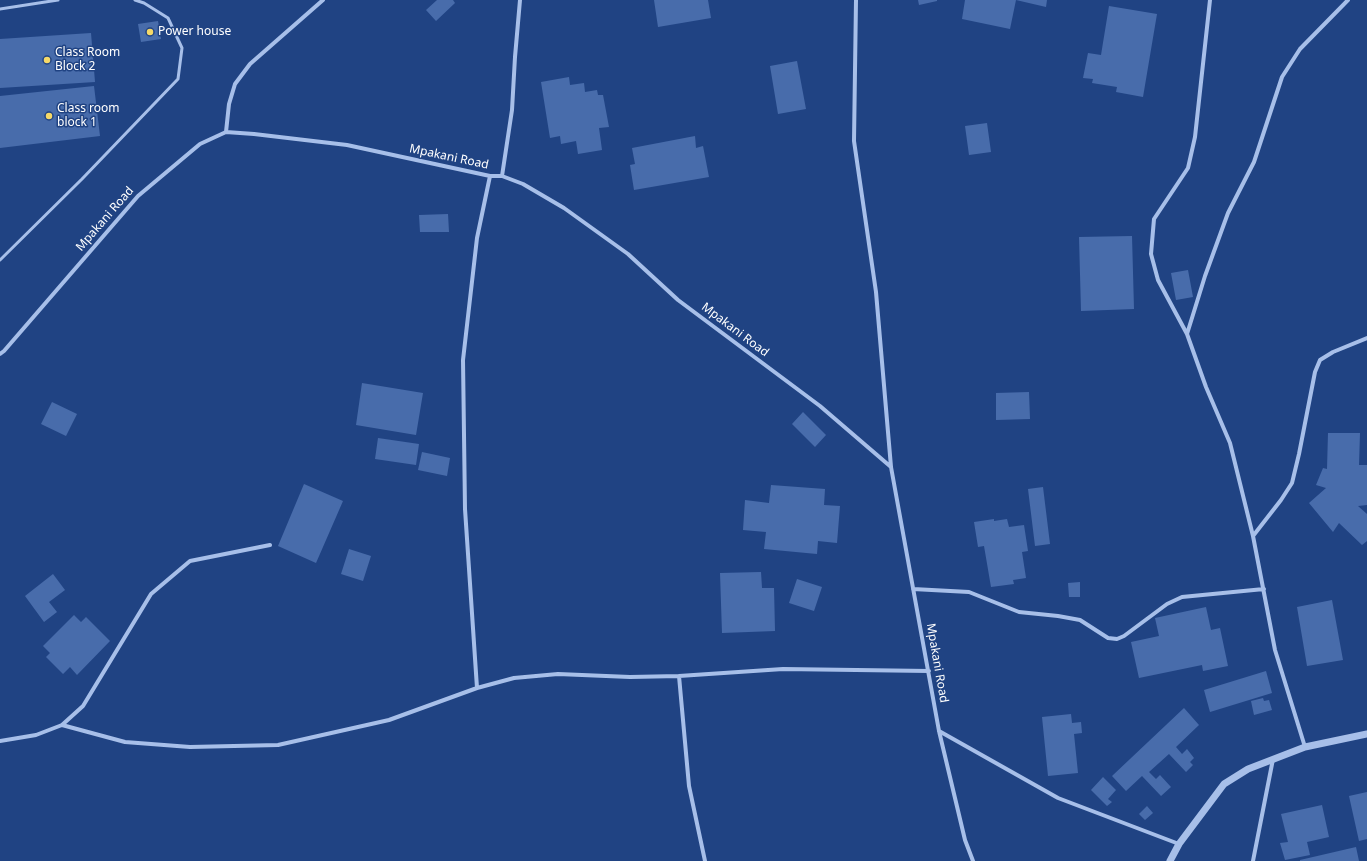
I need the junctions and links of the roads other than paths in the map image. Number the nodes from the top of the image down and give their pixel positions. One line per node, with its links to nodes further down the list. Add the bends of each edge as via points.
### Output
1 (58, 0): 8 (lane)
2 (135, 0): 12 (lane, via 168,18 182,48 178,79)
3 (322, 0): 9 (street, via 250,64 235,84 228,104)
4 (520, 0): 11 (street, via 512,110)
5 (856, 0): 16 (street, Mpakani Road, via 854,141 876,292)
6 (1210, 0): 13 (street, via 1195,137 1188,168 1154,219 1151,254 1158,280)
7 (1348, 0): 13 (street, via 1300,50 1282,77 1254,162 1228,213)
8 (0, 9)
9 (226, 132): 10 (street, Mpakani Road, via 347,145); 15 (street, Mpakani Road, via 200,144 138,196)
10 (490, 176): 11 (street, Mpakani Road); 23 (street, via 477,238 463,360 465,509)
11 (502, 176): 16 (street, Mpakani Road, via 523,184 564,208 628,254 678,300 820,406)
12 (0, 260)
13 (1187, 334): 17 (street, via 1230,443)
14 (1367, 338): 17 (street, via 1320,360 1315,372 1292,483)
15 (0, 354)
16 (891, 467): 19 (street, Mpakani Road)
17 (1253, 536): 20 (street)
18 (270, 545): 24 (street, via 190,562 151,594 83,706)
19 (913, 589): 20 (street, via 969,592 1019,612 1080,620 1108,638 1117,639 1167,604 1182,597); 21 (street, Mpakani Road)
20 (1264, 589): 28 (street, via 1275,650)
21 (929, 671): 22 (street, via 783,669); 25 (street, Mpakani Road)
22 (679, 676): 23 (street, via 558,674 514,678); 31 (street, via 689,786)
23 (477, 688): 24 (street, via 389,720 278,745 190,748 125,742)
24 (62, 725): 27 (street, via 36,735)
25 (939, 731): 30 (street, via 1058,798); 32 (street, Mpakani Road, via 965,840)
26 (1367, 734): 28 (street)
27 (0, 741)
28 (1305, 747): 29 (street)
29 (1273, 759): 30 (street, via 1248,769 1224,784); 34 (street)
30 (1179, 844): 33 (street)
31 (705, 861)
32 (973, 861)
33 (1170, 861)
34 (1254, 861)

